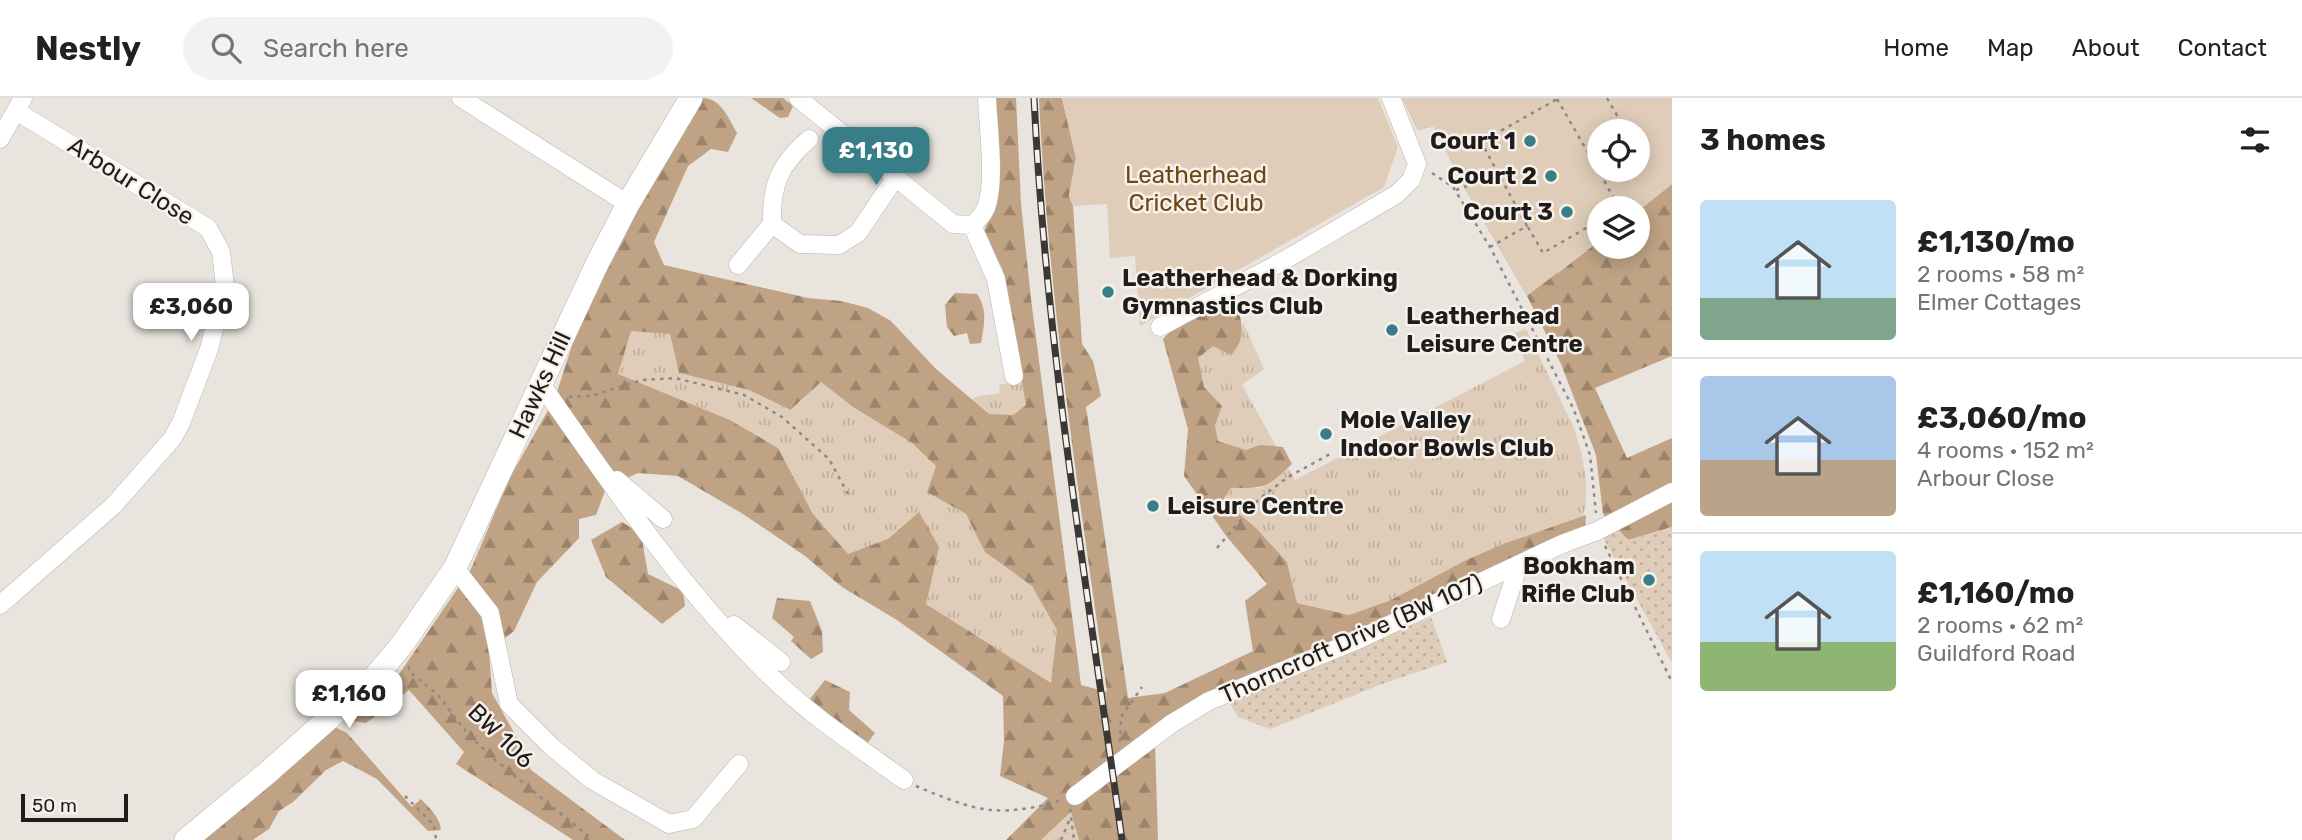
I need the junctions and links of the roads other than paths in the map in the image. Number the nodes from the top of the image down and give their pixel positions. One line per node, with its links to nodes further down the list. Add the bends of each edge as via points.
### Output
1 (461, 98): 10 (street)
2 (691, 98): 10 (main road, Hawks Hill)
3 (798, 98): 9 (street)
4 (987, 98): 12 (street, via 987,205)
5 (1391, 98): 14 (street, via 1417,164 1411,180 1397,194)
6 (20, 104): 7 (street); 23 (street, Arbour Close, via 208,228 221,251 225,286 209,349 172,439 114,505)
7 (0, 139)
8 (809, 139): 11 (street, via 781,168)
9 (895, 178): 11 (street, via 858,233 839,245 800,244); 12 (street, via 953,224)
10 (628, 204): 16 (main road, Hawks Hill)
11 (772, 224): 13 (street)
12 (972, 225): 15 (street, via 996,279)
13 (738, 265)
14 (1160, 327)
15 (1014, 376)
16 (541, 384): 17 (street); 21 (main road, Hawks Hill)
17 (595, 461): 19 (street); 22 (street)
18 (1672, 492): 20 (street, Thorncroft Drive (BW 107))
19 (663, 519)
20 (1519, 564): 24 (street); 28 (street, Thorncroft Drive (BW 107), via 1355,641 1209,701)
21 (455, 568): 26 (street, via 489,613 509,704 592,780 669,824 693,819); 29 (main road, Hawks Hill, via 372,680)
22 (694, 592): 25 (street); 27 (street, via 767,673)
23 (0, 605)
24 (1501, 619)
25 (781, 662)
26 (738, 764)
27 (904, 780)
28 (1075, 796)
29 (186, 840)

